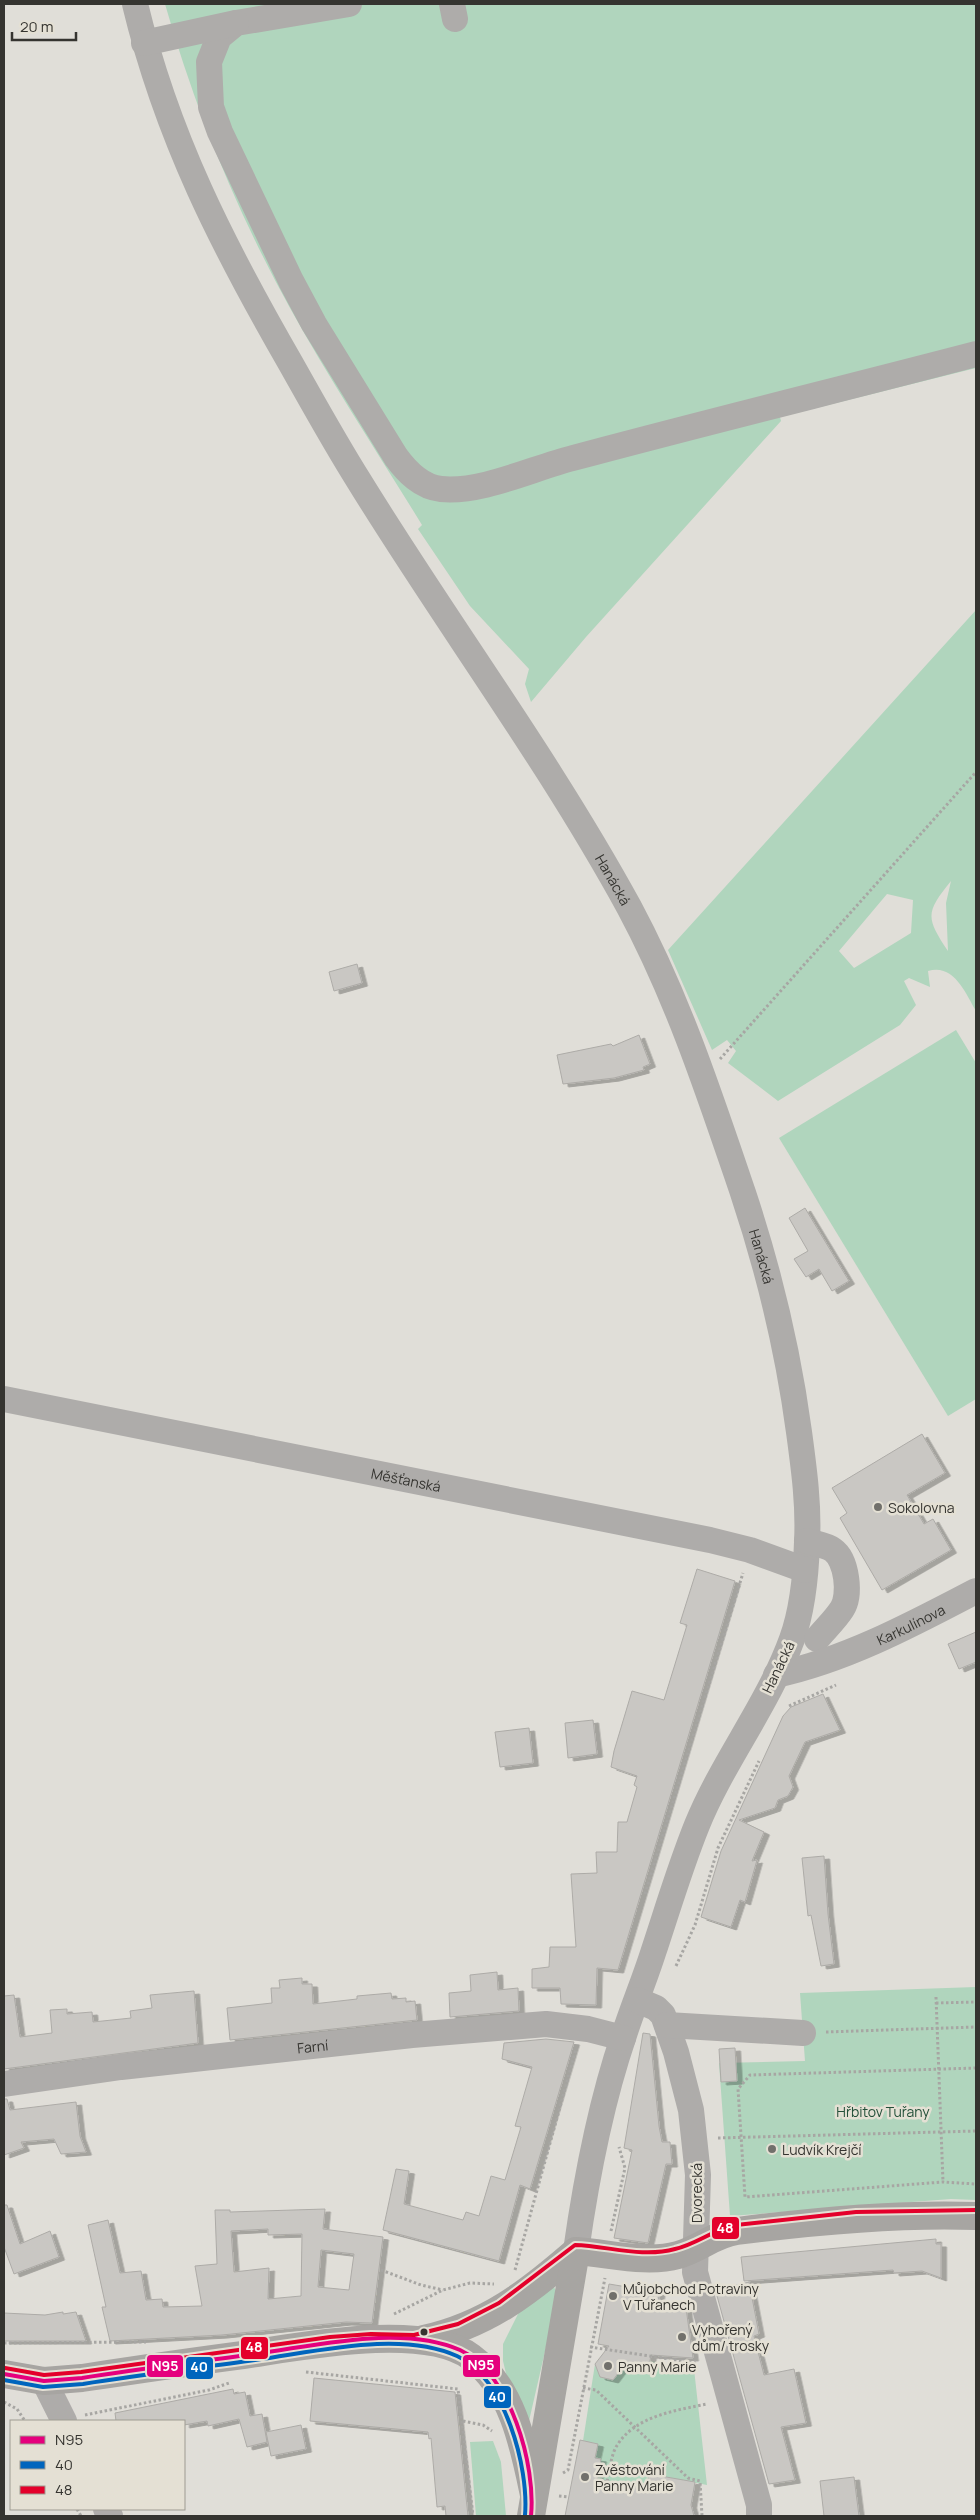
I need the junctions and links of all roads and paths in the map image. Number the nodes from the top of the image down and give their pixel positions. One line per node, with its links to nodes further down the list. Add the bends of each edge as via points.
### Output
1 (135, 4): 4 (street, Hanácká)
2 (349, 4): 3 (street)
3 (236, 23): 4 (street); 5 (street, via 219,37 209,62 212,107 220,132 314,324 396,458 409,475 423,483 440,489 460,489)
4 (144, 43): 7 (street, Hanácká, via 172,128 207,208 254,299 358,480 591,842 630,910 661,974)
5 (976, 354)
6 (976, 772): 7 (path)
7 (704, 1077): 9 (street, Hanácká, via 755,1228 785,1343 804,1466)
8 (4, 1398): 10 (street, Měšťanská)
9 (807, 1541): 11 (street, Hanácká); 13 (street, via 825,1546 836,1554 848,1586 848,1597 843,1608)
10 (750, 1550): 11 (street, Měšťanská); 19 (path)
11 (805, 1570): 13 (street, Hanácká)
12 (976, 1591): 14 (street, Karkulínova)
13 (806, 1634): 14 (street); 15 (street, Hanácká)
14 (841, 1655): 15 (street, Karkulínova, via 812,1667)
15 (776, 1675): 22 (street, Hanácká, via 726,1763 698,1822)
16 (842, 1682): 17 (path, via 790,1704)
17 (785, 1710)
18 (762, 1754): 20 (path, via 718,1848 695,1925)
19 (642, 1904)
20 (672, 1975)
21 (936, 1997): 24 (path)
22 (637, 2000): 25 (street, Dvorecká, via 656,2008); 30 (street, Hanácká)
23 (976, 2002): 24 (path)
24 (936, 2003): 28 (path)
25 (667, 2024): 29 (street); 37 (street, Dvorecká, via 690,2110)
26 (976, 2027): 28 (path)
27 (582, 2028): 30 (street, Farní); 33 (street, Farní, via 546,2024 412,2035 121,2067); 46 (path)
28 (938, 2028): 29 (path); 32 (path)
29 (803, 2033)
30 (623, 2038): 43 (street, Hanácká, via 596,2142)
31 (976, 2068): 32 (path)
32 (939, 2070): 35 (path); 36 (path, via 750,2075 738,2089)
33 (4, 2084)
34 (976, 2131): 35 (path)
35 (940, 2132): 36 (path); 39 (path)
36 (741, 2138): 37 (path); 39 (path, via 745,2197)
37 (694, 2139): 42 (street, Dvorecká, via 698,2212)
38 (619, 2146): 44 (path, via 625,2168 613,2219)
39 (943, 2182): 40 (path)
40 (976, 2184)
41 (976, 2216): 42 (main road, via 850,2220 736,2231 717,2236)
42 (694, 2250): 44 (main road, via 663,2258); 54 (street, Dvorecká, via 695,2272)
43 (576, 2251): 44 (main road); 50 (main road, via 548,2275 483,2319 452,2332); 69 (main road, Hanácká)
44 (610, 2253): 53 (path)
45 (381, 2270): 48 (path)
46 (512, 2278)
47 (497, 2284): 48 (path, via 470,2283)
48 (444, 2290): 49 (path)
49 (388, 2317)
50 (415, 2341): 58 (main road, via 331,2343); 69 (main road, Hanácká, via 460,2350 483,2367 493,2380 521,2438)
51 (149, 2342): 52 (path)
52 (4, 2344)
53 (590, 2347): 54 (path); 59 (path)
54 (720, 2367): 60 (street, Dvorecká)
55 (305, 2372): 64 (path, via 458,2388)
56 (4, 2374): 58 (main road)
57 (237, 2380): 62 (path, via 209,2390 88,2413)
58 (44, 2381): 62 (street)
59 (583, 2388): 65 (path, via 596,2390); 67 (path, via 568,2470)
60 (729, 2400): 65 (path, via 673,2411); 72 (street, Dvorecká, via 759,2505)
61 (4, 2402): 63 (path, via 17,2409)
62 (73, 2419)
63 (23, 2420)
64 (463, 2421): 66 (path, via 483,2425); 70 (path)
65 (633, 2426): 68 (path, via 617,2445); 71 (path, via 688,2478 700,2481)
66 (497, 2436)
67 (560, 2475)
68 (607, 2481)
69 (532, 2506)
70 (473, 2516)
71 (702, 2516)
72 (759, 2516)

